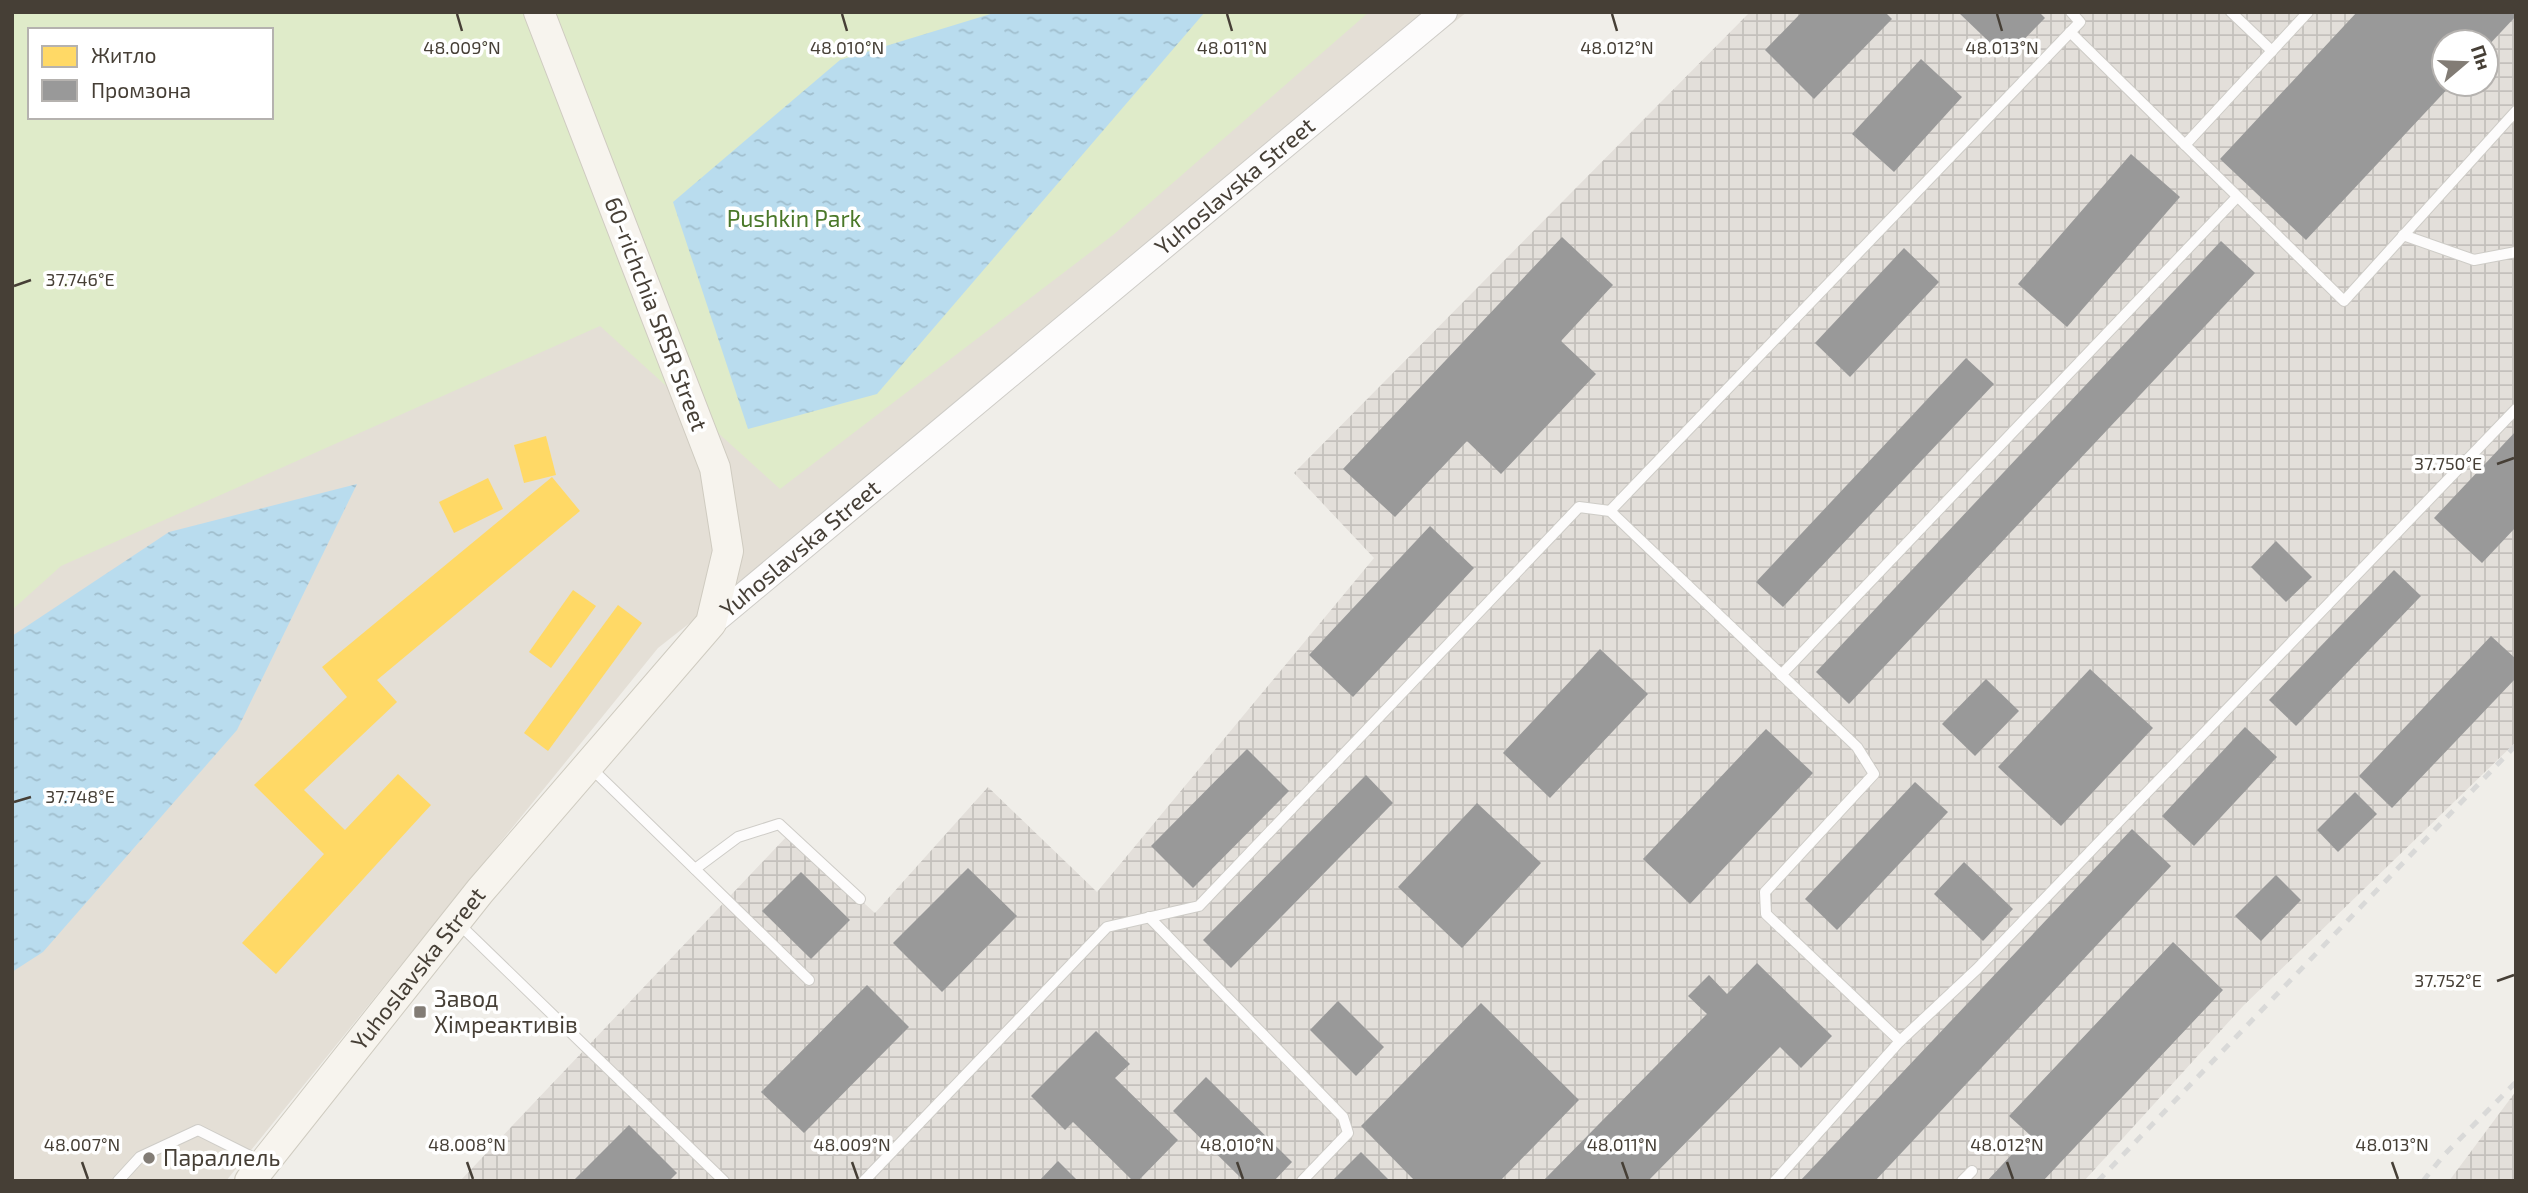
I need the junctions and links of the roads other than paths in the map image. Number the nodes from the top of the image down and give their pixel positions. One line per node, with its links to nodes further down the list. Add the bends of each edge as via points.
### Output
1 (539, 12): 15 (main road, 60-richchia SRSR Street, via 715,468 728,551)
2 (1444, 12): 15 (street, Yuhoslavska Street)
3 (2071, 12): 6 (lane, via 2080,22)
4 (2231, 12): 7 (lane)
5 (2308, 12): 7 (lane)
6 (2070, 32): 9 (lane); 14 (lane)
7 (2272, 51): 9 (lane)
8 (2516, 111): 11 (lane)
9 (2185, 145): 10 (lane)
10 (2237, 197): 11 (lane, via 2344,301); 16 (lane)
11 (2403, 235): 12 (lane, via 2474,260)
12 (2516, 252)
13 (2516, 409): 23 (lane, via 1977,969)
14 (1610, 511): 16 (lane); 20 (lane, via 1578,507 1199,906)
15 (711, 623): 17 (main road, Yuhoslavska Street)
16 (1781, 675): 23 (lane, via 1857,747 1874,774 1765,892 1766,914)
17 (588, 765): 18 (lane); 21 (main road, Yuhoslavska Street)
18 (695, 869): 19 (lane, via 738,837 779,824); 22 (lane)
19 (860, 899)
20 (1149, 917): 28 (lane, via 1107,927); 29 (lane, via 1343,1117 1348,1133)
21 (456, 921): 25 (main road, Yuhoslavska Street); 27 (lane)
22 (809, 980)
23 (1900, 1041): 30 (lane)
24 (1972, 1171): 31 (lane)
25 (258, 1172): 26 (lane, via 198,1130 140,1157)
26 (118, 1181)
27 (724, 1181)
28 (864, 1181)
29 (1302, 1181)
30 (1775, 1181)
31 (1962, 1181)

